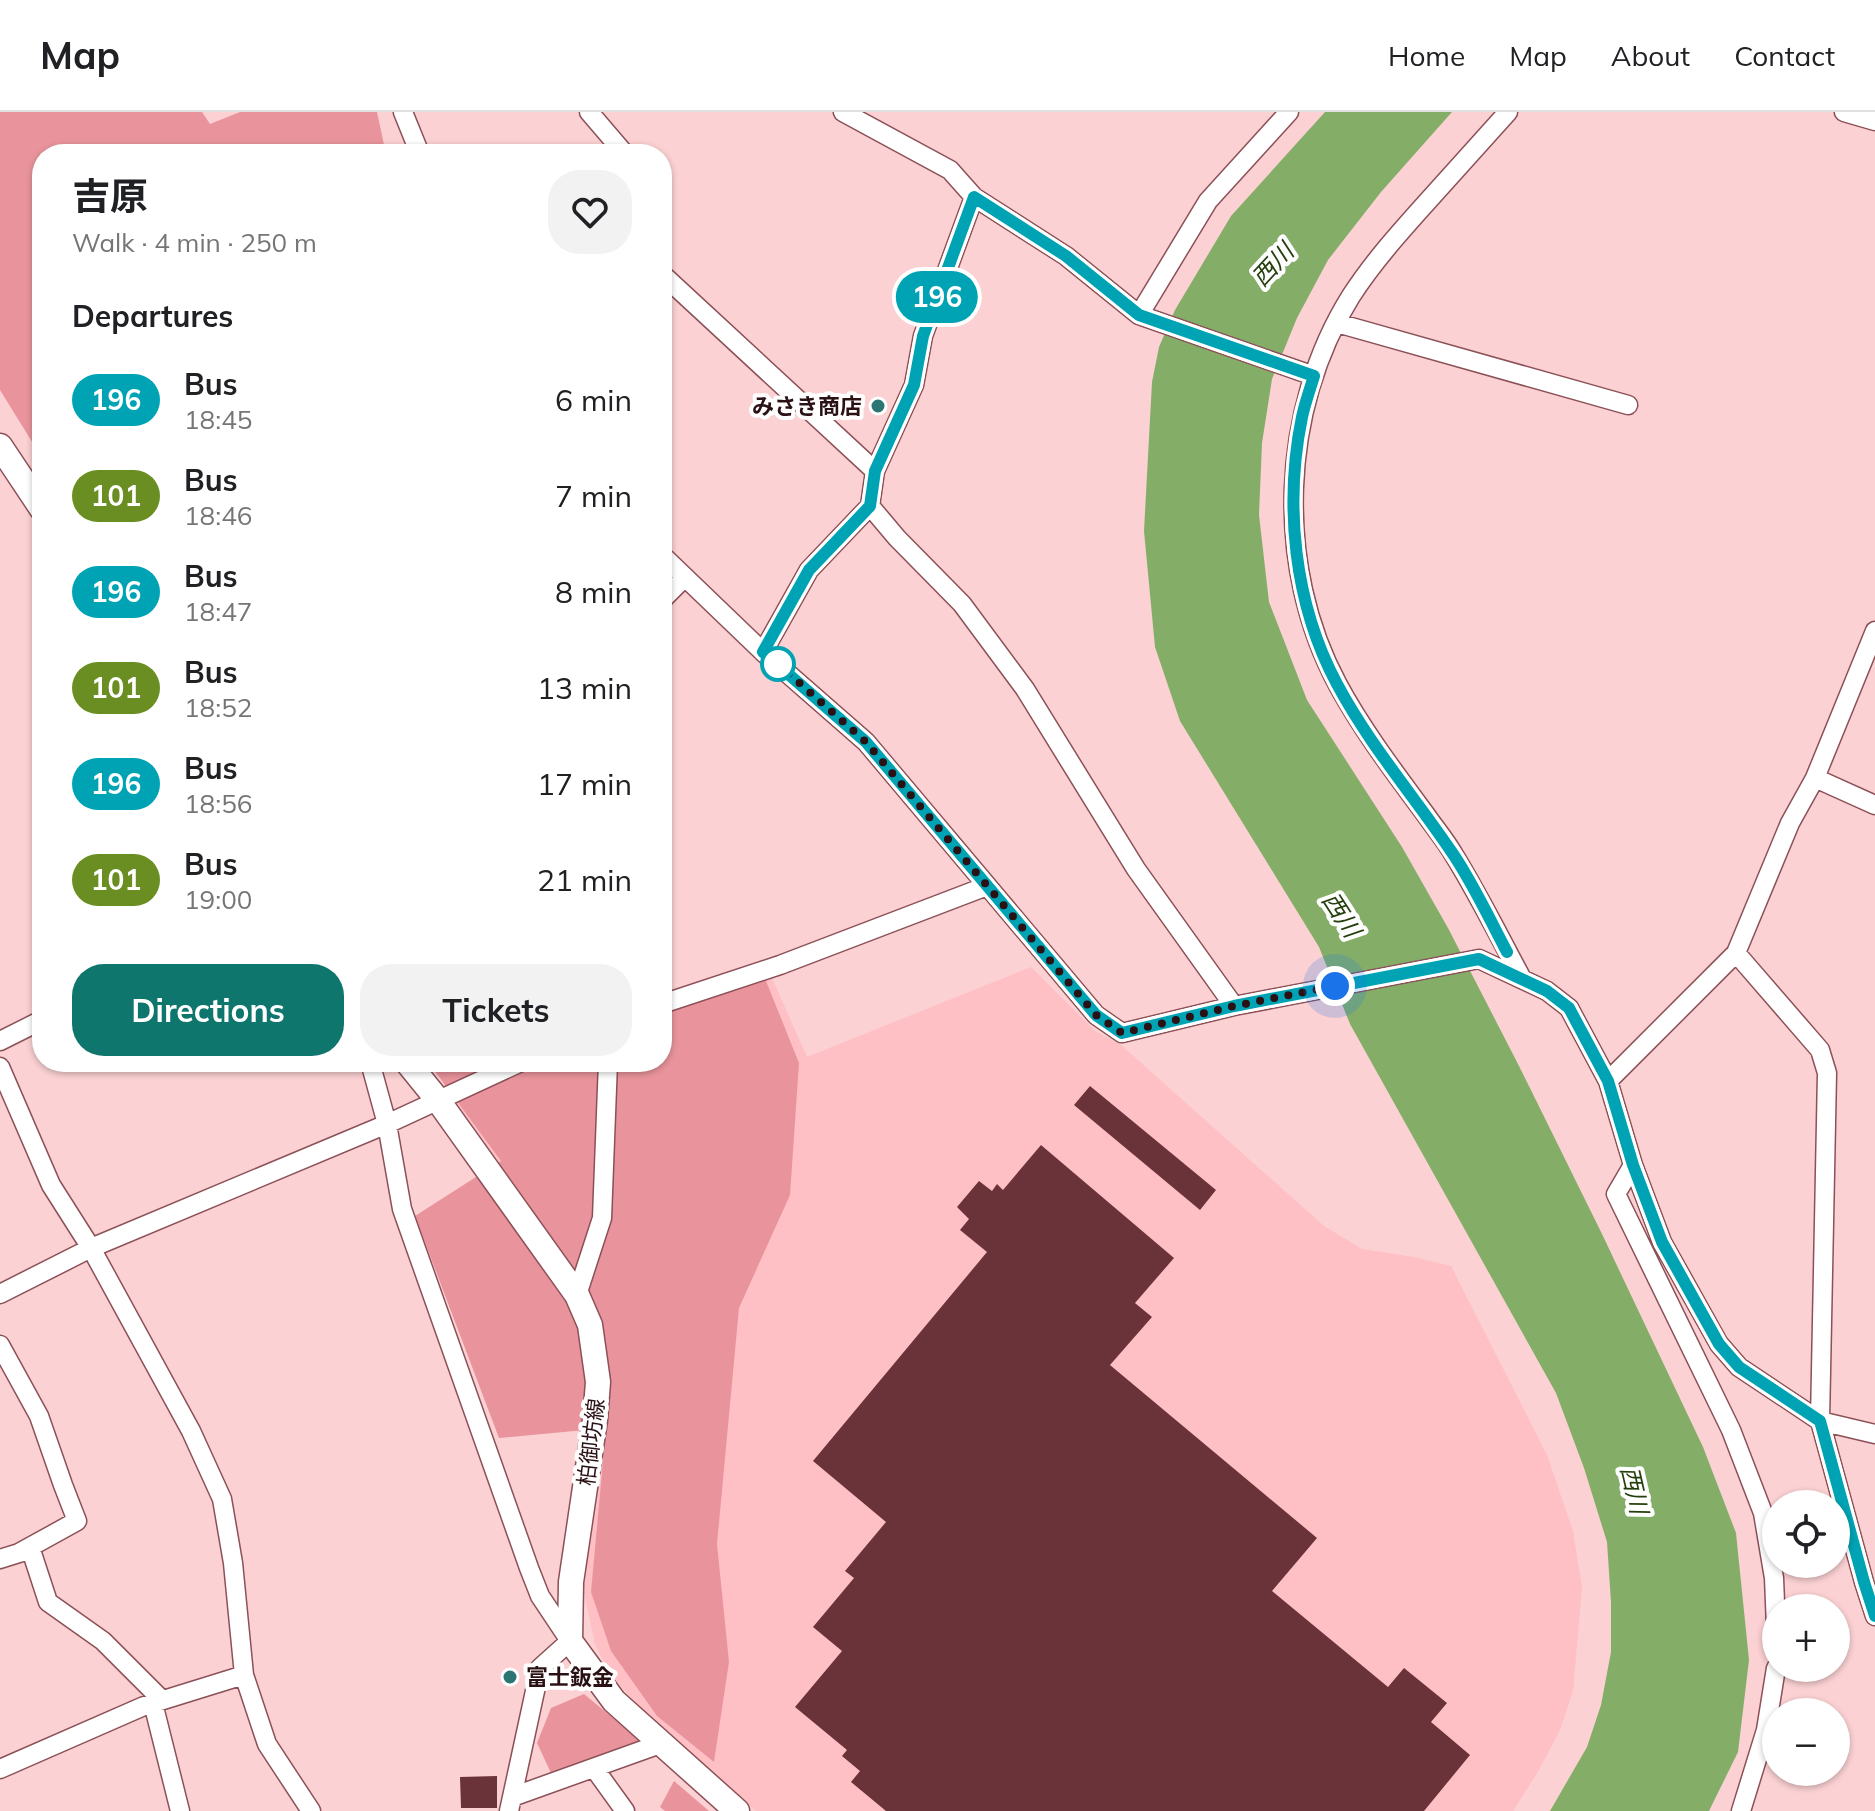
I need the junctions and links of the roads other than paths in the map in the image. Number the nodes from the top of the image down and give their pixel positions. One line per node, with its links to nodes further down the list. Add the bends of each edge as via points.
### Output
1 (403, 112): 8 (street)
2 (589, 112): 9 (street)
3 (843, 112): 10 (street, via 950,170)
4 (1289, 112): 12 (street, via 1208,201)
5 (1508, 112): 13 (street, via 1370,268)
6 (1844, 112): 7 (street)
7 (1875, 121)
8 (416, 144)
9 (616, 144)
10 (974, 197): 12 (street, via 1066,256); 17 (street, via 923,336 914,385)
11 (672, 283): 17 (street)
12 (1145, 317): 14 (street)
13 (1337, 323): 14 (street); 15 (street)
14 (1314, 376): 29 (street, via 1302,414 1293,503 1309,612 1337,683 1453,854)
15 (1628, 405)
16 (0, 446): 18 (main road)
17 (875, 471): 19 (street)
18 (32, 494)
19 (870, 506): 24 (street, via 809,570); 31 (street, via 962,604 1016,676 1136,869)
20 (672, 565): 21 (street)
21 (685, 577): 22 (street); 24 (street)
22 (672, 590)
23 (1875, 631): 25 (street)
24 (763, 652): 27 (street, via 866,742)
25 (1815, 778): 26 (street); 28 (street, via 1790,823)
26 (1875, 805)
27 (987, 886): 30 (street); 31 (street, via 1096,1015 1122,1033)
28 (1736, 953): 39 (street); 47 (street, via 1820,1050 1827,1073)
29 (1521, 977): 31 (street, via 1479,959); 39 (street, via 1569,1008)
30 (672, 1001)
31 (1234, 1006)
32 (32, 1025): 33 (street)
33 (0, 1041)
34 (0, 1067): 43 (street, via 51,1185)
35 (373, 1072): 41 (street)
36 (415, 1072): 40 (main road, 柏御坊線)
37 (498, 1072): 40 (street)
38 (608, 1072): 45 (street, via 602,1218)
39 (1608, 1081): 42 (street)
40 (437, 1099): 41 (street); 45 (main road, 柏御坊線)
41 (387, 1124): 43 (street); 53 (street, via 402,1209 529,1568 540,1596)
42 (1633, 1165): 47 (street, via 1662,1242 1719,1344 1739,1367); 51 (street, via 1616,1194 1731,1430 1763,1513)
43 (91, 1248): 44 (street); 54 (street, via 222,1499)
44 (0, 1294)
45 (577, 1295): 53 (main road, 柏御坊線, via 590,1325 598,1382 571,1582)
46 (0, 1345): 49 (street, via 39,1416 77,1521)
47 (1820, 1421): 48 (street); 52 (street)
48 (1875, 1434)
49 (30, 1547): 50 (street); 56 (street, via 48,1602 103,1641)
50 (0, 1559)
51 (1775, 1594)
52 (1875, 1616)
53 (570, 1641): 57 (main road, via 614,1701); 60 (street, via 540,1668)
54 (244, 1675): 56 (street); 62 (street, via 267,1744)
55 (1774, 1682): 65 (street, via 1766,1730)
56 (157, 1702): 59 (street); 61 (street)
57 (660, 1744): 58 (street); 64 (main road)
58 (594, 1768): 60 (street); 63 (street)
59 (0, 1769)
60 (510, 1804)
61 (180, 1811)
62 (311, 1811)
63 (625, 1811)
64 (737, 1811)
65 (1741, 1811)

